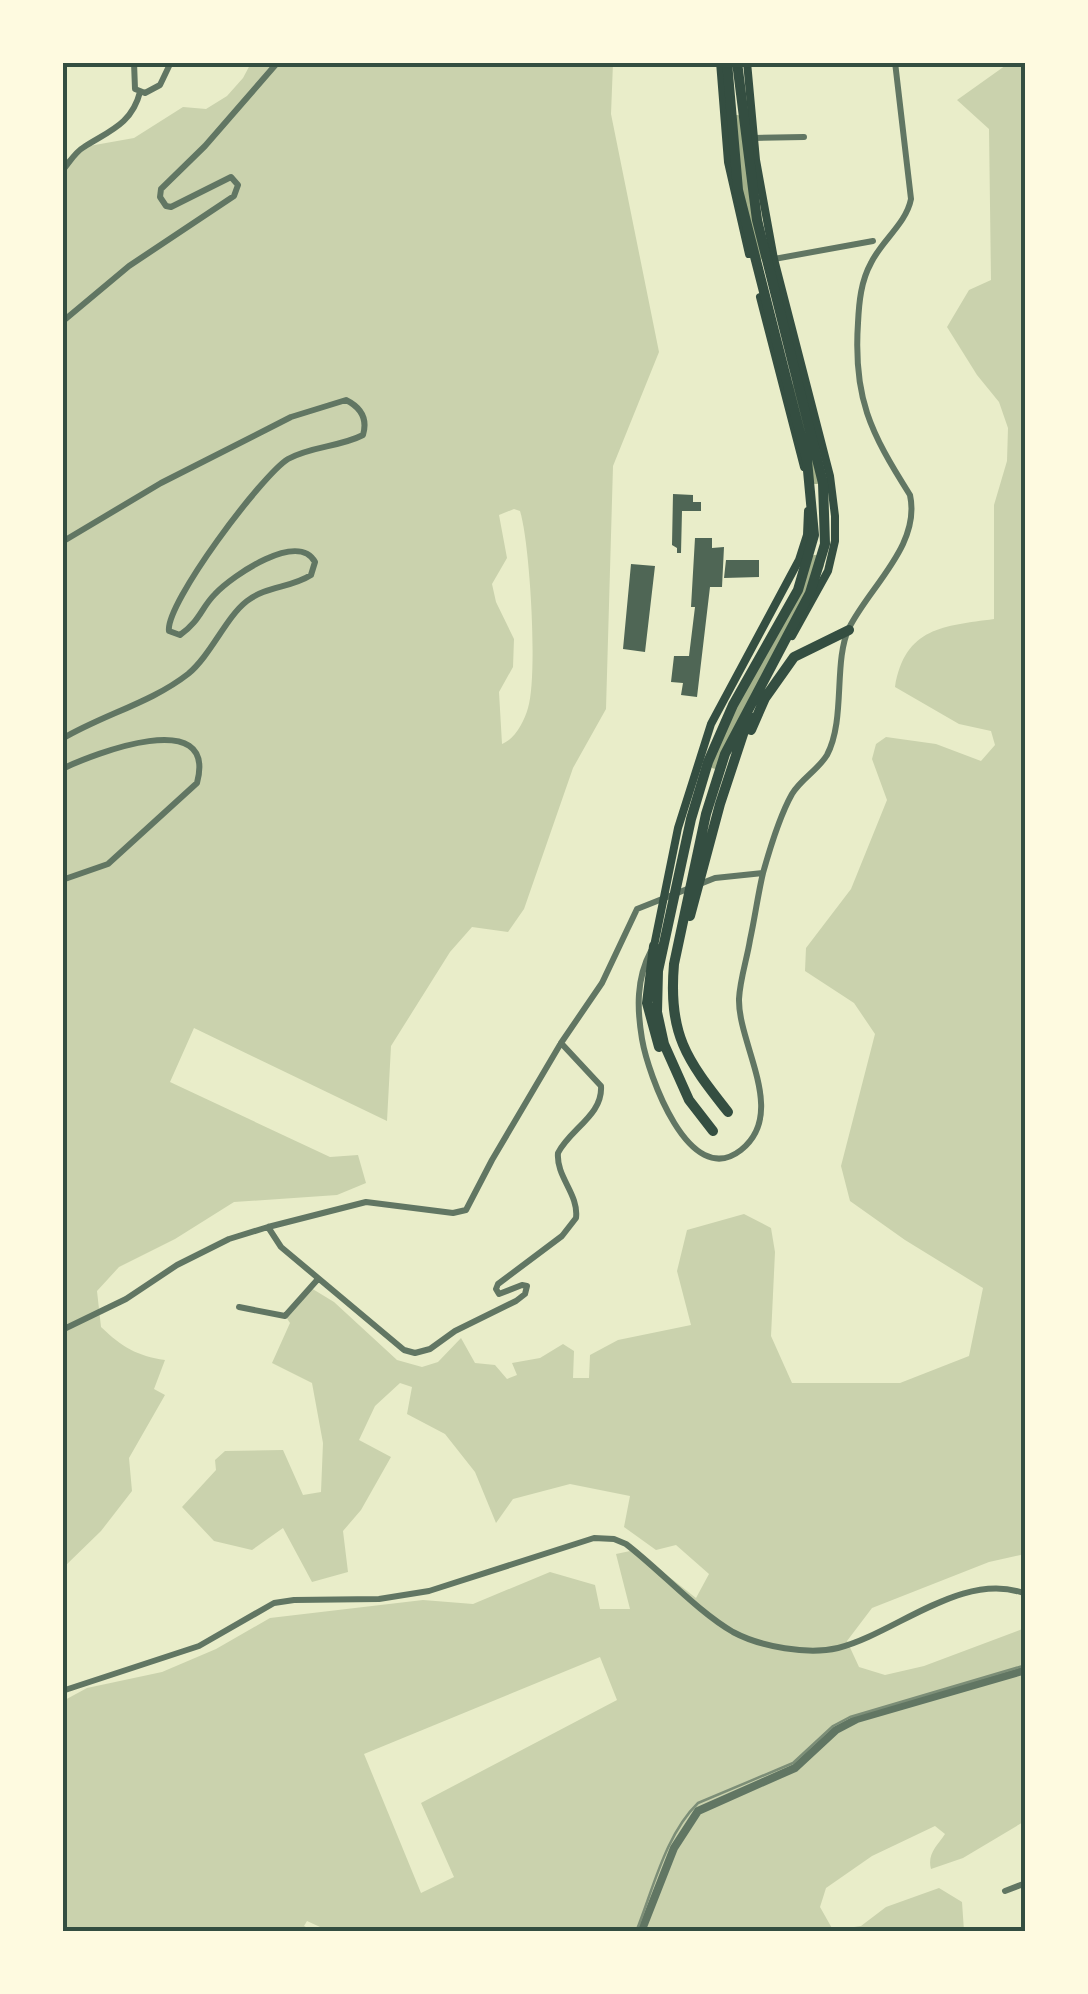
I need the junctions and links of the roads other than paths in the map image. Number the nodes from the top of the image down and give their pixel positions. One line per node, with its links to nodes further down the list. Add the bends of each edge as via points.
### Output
1 (134, 62): 8 (street, via 132,83)
2 (171, 62): 8 (street, via 160,85)
3 (278, 62): 15 (street, via 160,197 166,206 181,204 227,177 236,180 234,196 129,266)
4 (724, 62): 14 (main road, via 728,162); 28 (highway, via 738,190 807,460 814,534 798,590 733,705 701,783 658,971 657,1012)
5 (737, 62): 26 (highway, via 756,220 818,456 824,544 814,582 725,754 706,814)
6 (747, 62): 10 (main road)
7 (895, 62): 17 (street, via 911,199 864,278 856,368 861,400 913,510 910,530)
8 (140, 92): 11 (street, via 125,121 80,149)
9 (804, 137): 10 (street)
10 (754, 138): 13 (main road)
11 (62, 171)
12 (873, 241): 13 (street)
13 (774, 259): 14 (main road); 19 (main road, via 830,476 835,528 819,591)
14 (752, 264): 18 (main road, via 805,473 807,535)
15 (62, 322)
16 (62, 542): 20 (street, via 292,417 346,400 359,406 363,435 289,459 257,490 179,598 169,631 180,635 213,595 281,553 310,554 312,574 244,603 202,660 175,683)
17 (849, 630): 22 (highway, via 785,666 764,698); 23 (street, via 829,749 792,794)
18 (736, 678): 19 (main road); 25 (main road, via 692,776)
19 (759, 691): 22 (highway)
20 (62, 739)
21 (62, 769): 24 (street, via 120,747 168,740 184,743 200,759 197,783 108,864)
22 (720, 804): 26 (highway)
23 (763, 873): 25 (street, via 739,998 761,1103 750,1138 729,1156 700,1154 687,1144 652,1076 638,1005 642,970); 27 (street, via 727,874 642,906 602,983)
24 (62, 880)
25 (654, 946): 28 (highway, via 650,1018)
26 (672, 995): 29 (highway, via 687,1058)
27 (560, 1043): 31 (street, via 466,1210 366,1202); 32 (street, via 602,1086 602,1094 556,1160 576,1218 496,1289 502,1294 525,1285 524,1294 415,1353)
28 (678, 1078): 30 (highway)
29 (728, 1112)
30 (713, 1131)
31 (268, 1227): 32 (street, via 280,1247); 34 (street, via 177,1265)
32 (318, 1279): 33 (street, via 286,1316)
33 (240, 1307)
34 (62, 1330)
35 (1026, 1594): 37 (street, via 977,1591 848,1645 788,1648 732,1631 626,1544 594,1538 430,1591 274,1603 199,1646)
36 (1026, 1670): 40 (street, via 857,1719 795,1768 698,1811 674,1848)
37 (62, 1691)
38 (1026, 1883): 39 (street)
39 (1005, 1892)
40 (641, 1932)

